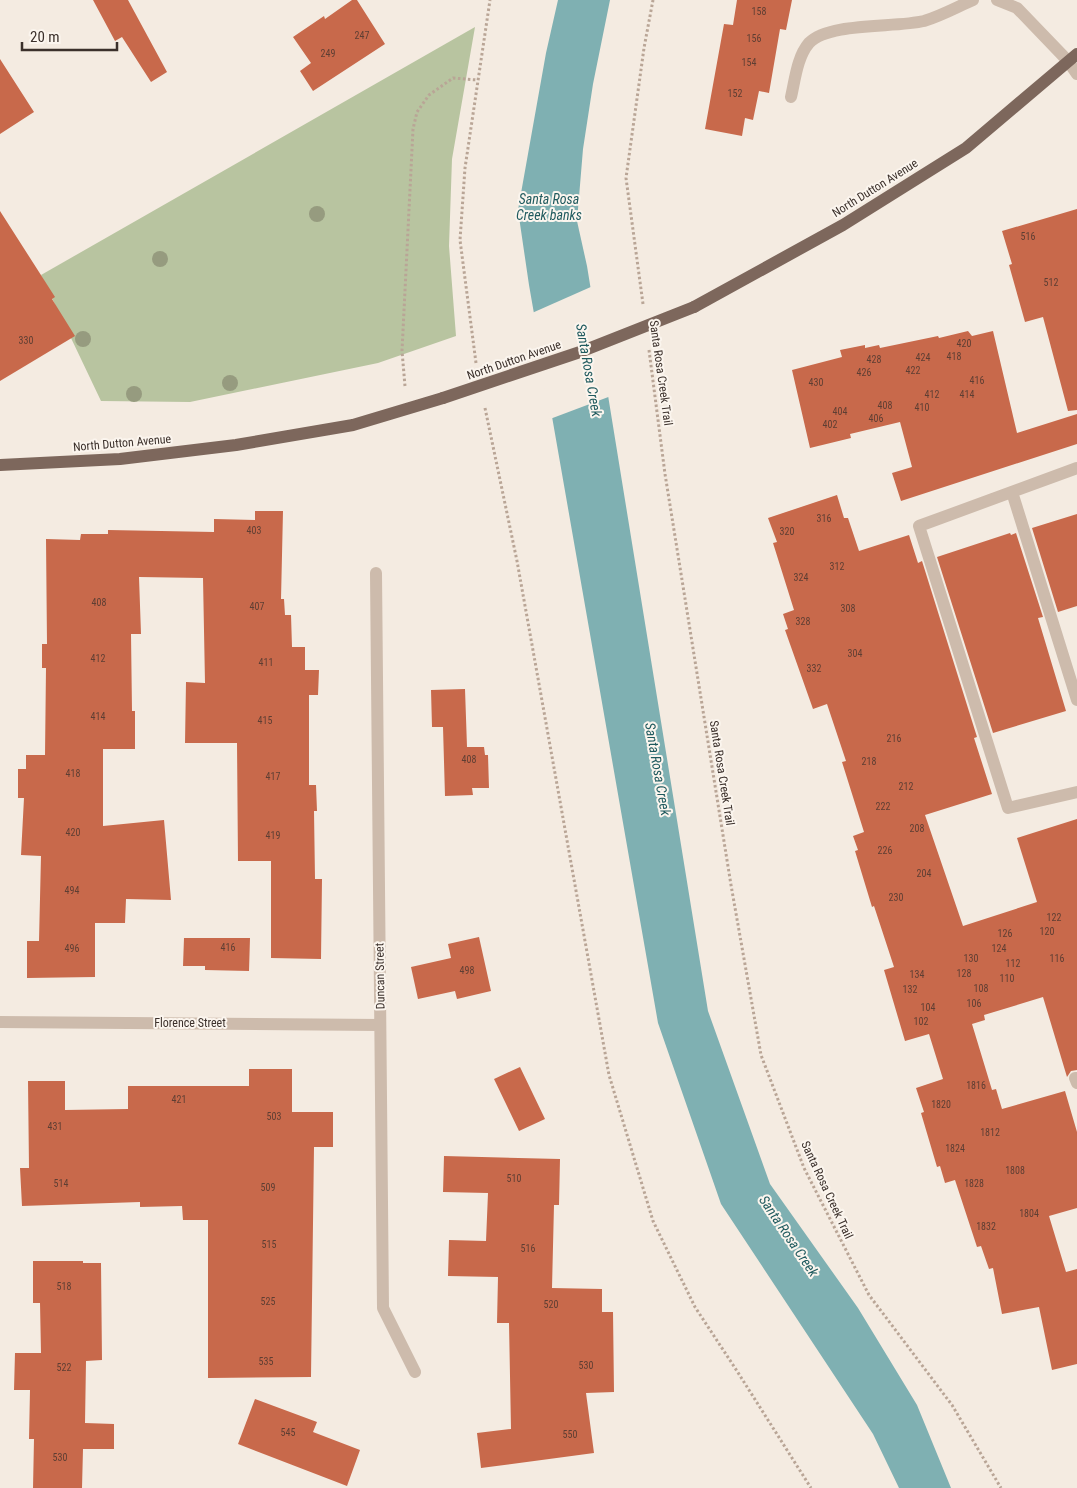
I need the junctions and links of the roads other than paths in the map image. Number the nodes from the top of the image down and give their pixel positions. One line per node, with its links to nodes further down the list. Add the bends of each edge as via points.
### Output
1 (973, 0): 5 (street, via 923,21 821,34 802,53)
2 (997, 0): 3 (street, via 1016,8)
3 (1073, 58): 4 (street); 6 (main road, North Dutton Avenue, bridge, via 966,148 843,225 694,307 580,352 353,425 236,445 120,459)
4 (1077, 74)
5 (791, 97)
6 (0, 464)
7 (1077, 468): 8 (street)
8 (1012, 492): 10 (street); 11 (street, via 919,526 1008,808)
9 (376, 573): 13 (street, Duncan Street)
10 (1077, 700)
11 (1077, 792)
12 (0, 1022): 13 (street, Florence Street)
13 (380, 1025): 16 (street, Duncan Street, via 383,1308)
14 (1077, 1078): 15 (street)
15 (1077, 1083)
16 (415, 1372)

